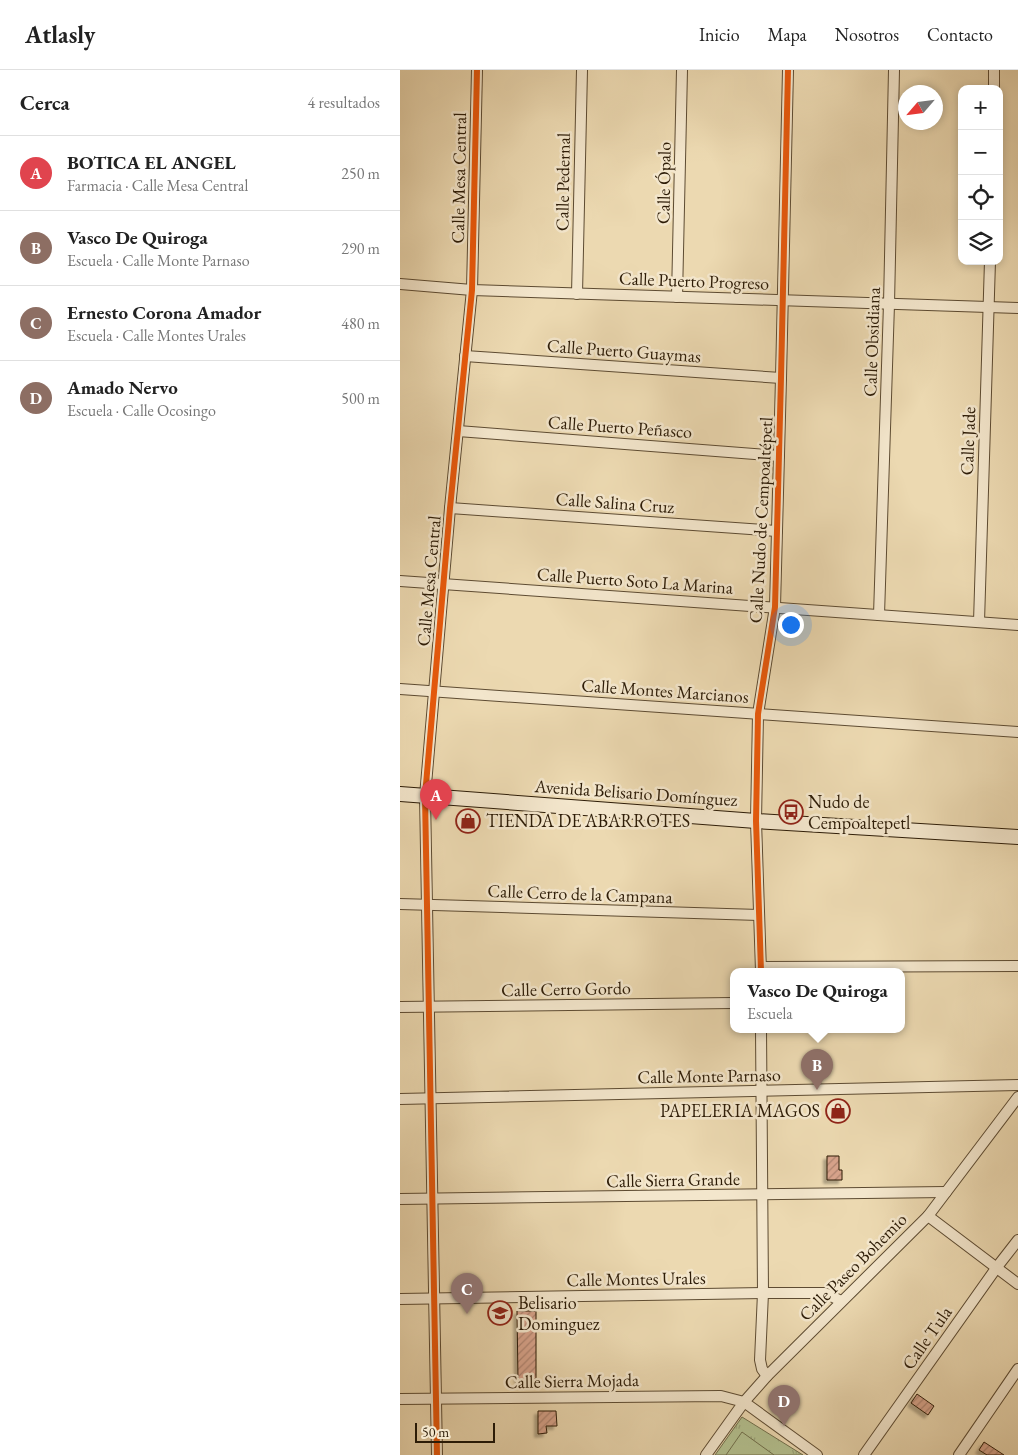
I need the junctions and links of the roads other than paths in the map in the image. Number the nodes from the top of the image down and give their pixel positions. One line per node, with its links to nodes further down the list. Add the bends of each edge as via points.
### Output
1 (477, 70): 10 (street, Calle Mesa Central)
2 (582, 70): 11 (street, Calle Pedernal)
3 (682, 70): 12 (street, Calle Ópalo)
4 (788, 70): 13 (street, Calle Nudo de Cempoaltépetl)
5 (894, 70): 14 (street, Calle Obsidiana)
6 (994, 70): 7 (street)
7 (994, 85)
8 (990, 265): 15 (street, Calle Jade)
9 (400, 284): 10 (street, Calle Puerto Progreso)
10 (472, 290): 11 (street, Calle Puerto Progreso); 17 (street, Calle Mesa Central)
11 (577, 294): 12 (street, Calle Puerto Progreso)
12 (677, 297): 13 (street, Calle Puerto Progreso)
13 (783, 300): 14 (street, Calle Puerto Progreso); 18 (street, Calle Nudo de Cempoaltépetl)
14 (889, 304): 15 (street, Calle Puerto Progreso); 26 (street, Calle Obsidiana)
15 (989, 307): 16 (street, Calle Puerto Progreso); 27 (street, Calle Jade)
16 (1018, 308)
17 (465, 356): 18 (street, Calle Puerto Guaymas); 19 (street, Calle Mesa Central)
18 (781, 378): 20 (street, Calle Nudo de Cempoaltépetl)
19 (458, 431): 20 (street, Calle Puerto Peñasco); 21 (street, Calle Mesa Central)
20 (779, 456): 22 (street, Calle Nudo de Cempoaltépetl)
21 (450, 508): 22 (street, Calle Salina Cruz); 24 (street, Calle Mesa Central)
22 (777, 531): 25 (street, Calle Nudo de Cempoaltépetl)
23 (400, 581): 24 (street, Calle Puerto Soto La Marina)
24 (444, 584): 25 (street, Calle Puerto Soto La Marina); 30 (street, Calle Mesa Central)
25 (775, 607): 26 (street, Calle Puerto Soto La Marina); 31 (street, Calle Nudo de Cempoaltépetl)
26 (879, 615): 27 (street, Calle Puerto Soto La Marina)
27 (979, 622): 28 (street, Calle Puerto Soto La Marina)
28 (1018, 625)
29 (400, 689): 30 (street, Calle Montes Marcianos)
30 (434, 692): 31 (street, Calle Montes Marcianos); 34 (street, Calle Mesa Central)
31 (758, 714): 32 (street, Calle Montes Marcianos); 35 (street, Calle Nudo de Cempoaltépetl)
32 (1018, 732)
33 (400, 794): 34 (main road, Avenida Belisario Domínguez)
34 (425, 796): 35 (main road, Avenida Belisario Domínguez); 38 (street, Calle Mesa Central)
35 (756, 821): 36 (main road, Avenida Belisario Domínguez); 39 (street, Calle Nudo de Cempoaltépetl)
36 (1018, 837)
37 (400, 904): 38 (street, Calle Cerro de la Campana)
38 (427, 905): 39 (street, Calle Cerro de la Campana); 45 (street, Calle Mesa Central)
39 (759, 916): 41 (street, Calle Nudo de Cempoaltépetl)
40 (1018, 966): 42 (street)
41 (761, 968)
42 (847, 968)
43 (730, 1003): 45 (street, Calle Cerro Gordo)
44 (400, 1006): 45 (street, Calle Cerro Gordo)
45 (429, 1006): 50 (street, Calle Mesa Central)
46 (760, 1033): 48 (street)
47 (1018, 1086): 48 (street, Calle Monte Parnaso)
48 (762, 1091): 50 (street, Calle Monte Parnaso); 53 (street)
49 (1018, 1097): 52 (street, Calle Paseo Bohemio)
50 (431, 1099): 51 (street, Calle Monte Parnaso); 55 (street, Calle Mesa Central)
51 (400, 1100)
52 (946, 1192): 53 (street, Calle Sierra Grande); 56 (street, Calle Paseo Bohemio)
53 (762, 1196): 55 (street, Calle Sierra Grande); 60 (street)
54 (400, 1199): 55 (street, Calle Sierra Grande)
55 (433, 1199): 62 (street, Calle Mesa Central)
56 (928, 1216): 58 (street); 63 (street, Calle Paseo Bohemio)
57 (1018, 1240): 58 (street, Calle Tula)
58 (997, 1267): 59 (street); 72 (street, Calle Tula)
59 (1018, 1284)
60 (764, 1293): 62 (street, Calle Montes Urales); 63 (street, Calle Montes Urales, via 825,1293); 65 (street, via 760,1360)
61 (400, 1299): 62 (street, Calle Montes Urales)
62 (434, 1299): 66 (street, Calle Mesa Central)
63 (841, 1301): 65 (street, Calle Paseo Bohemio)
64 (1018, 1369): 73 (street)
65 (767, 1376): 68 (street, Calle Paseo Bohemio)
66 (436, 1398): 67 (street, Calle Sierra Mojada); 68 (street, Calle Sierra Mojada, via 721,1396); 69 (street, Calle Mesa Central)
67 (400, 1399)
68 (744, 1402): 70 (street, Calle Paseo Bohemio); 71 (street)
69 (437, 1455)
70 (706, 1455)
71 (817, 1455)
72 (864, 1455)
73 (959, 1455)

